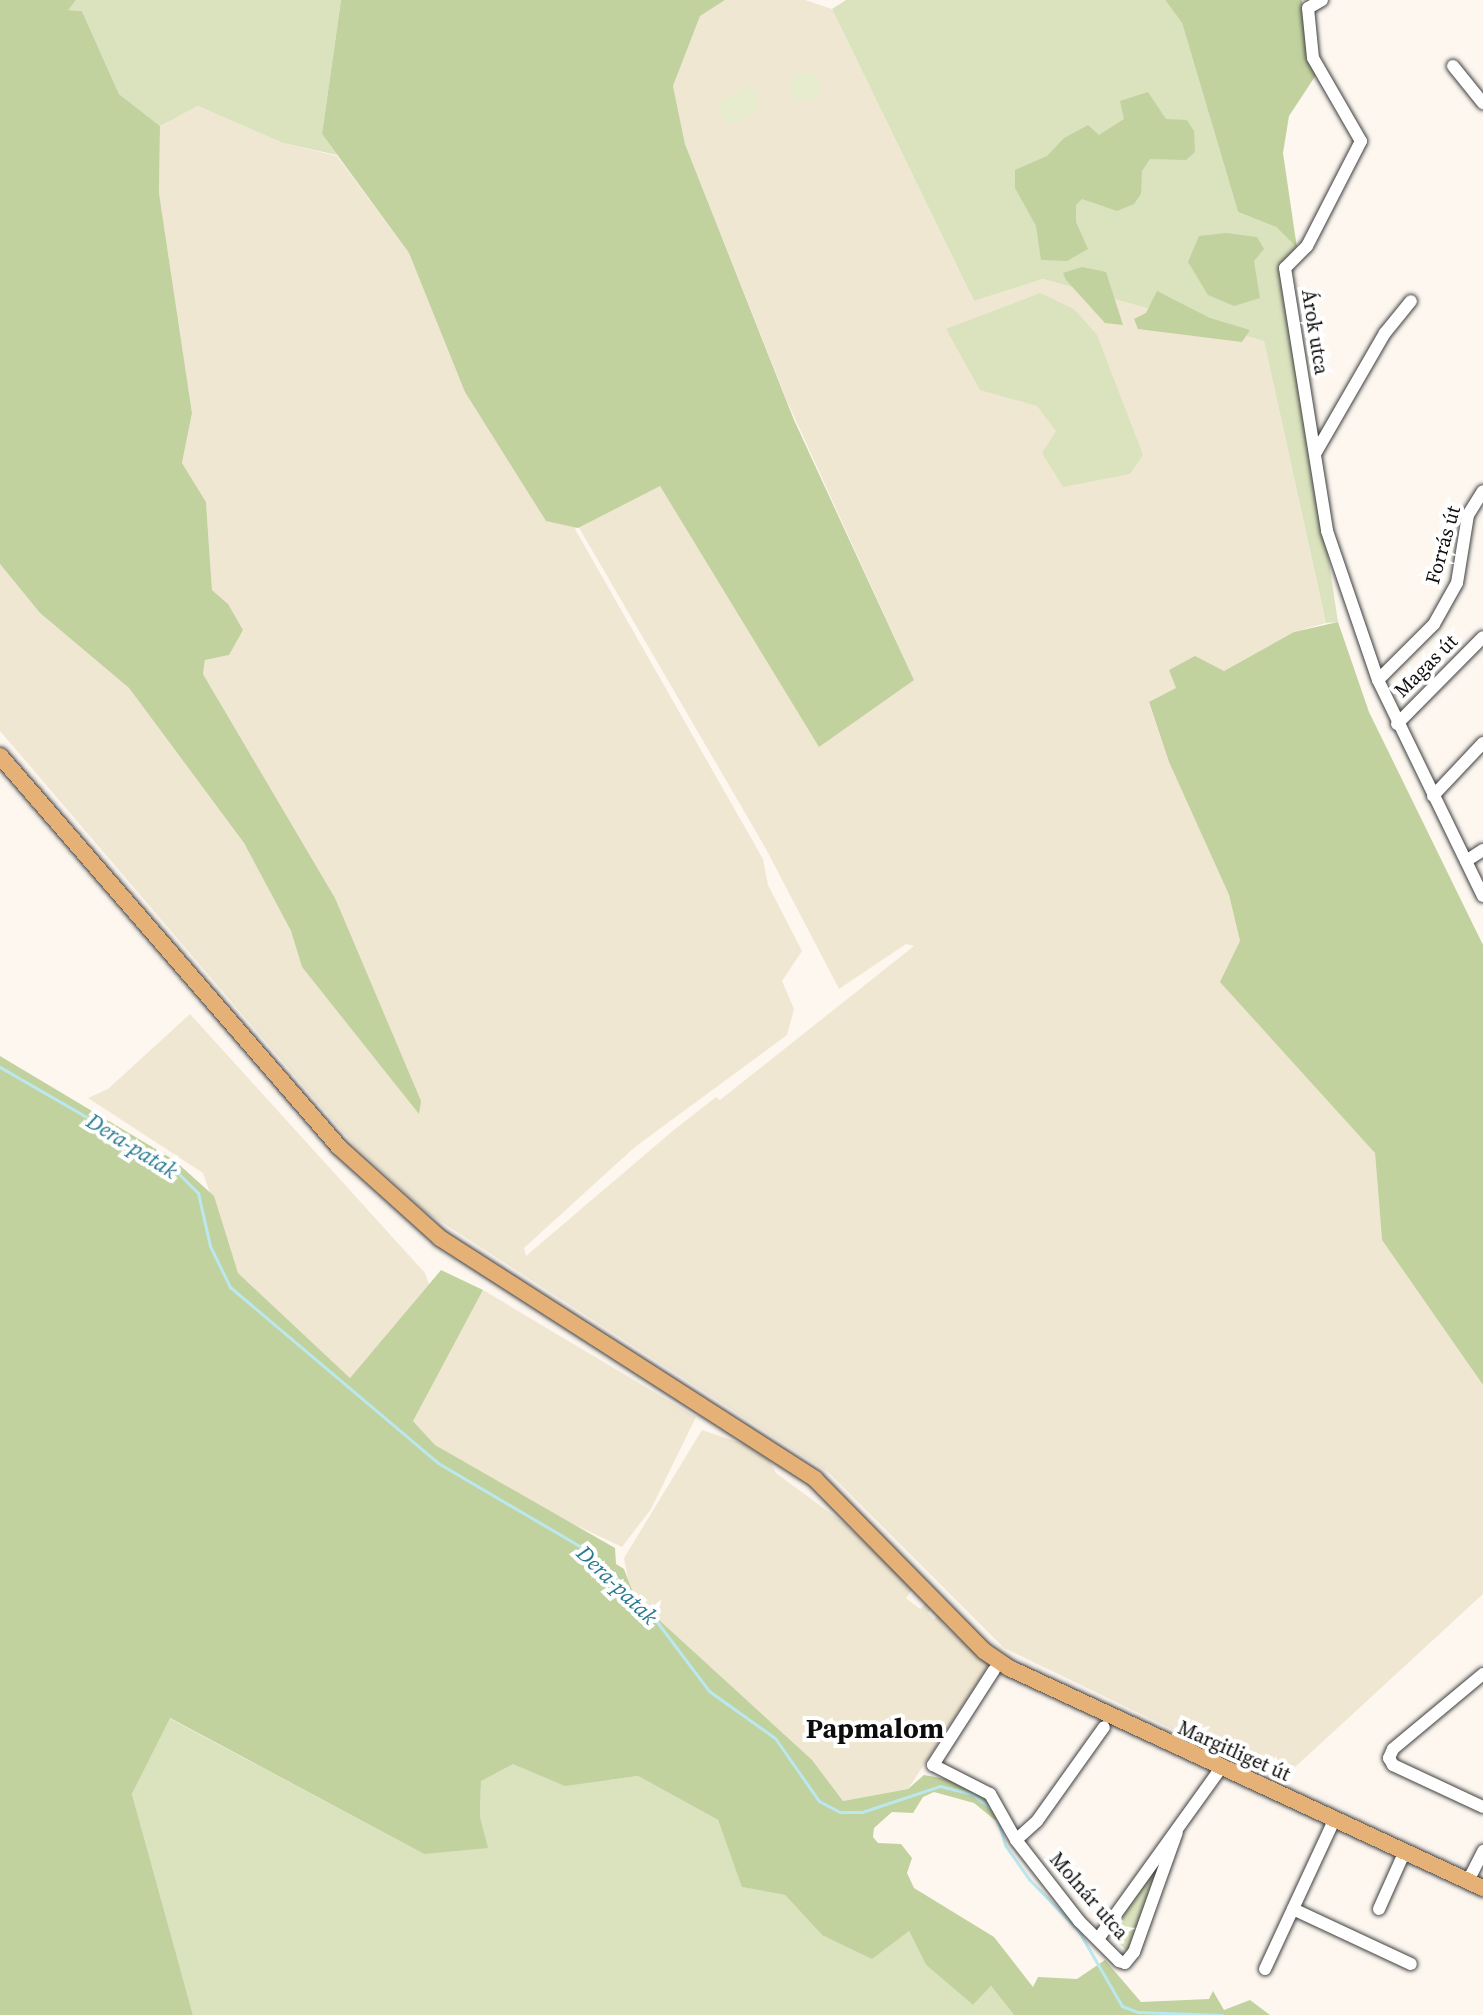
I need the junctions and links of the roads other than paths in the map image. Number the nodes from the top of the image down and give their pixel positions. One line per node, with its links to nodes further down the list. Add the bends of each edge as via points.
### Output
1 (1322, 0): 5 (street, Árok utca, via 1308,8 1313,58 1361,141 1307,246 1285,268)
2 (1453, 66): 3 (street)
3 (1483, 103)
4 (1411, 301): 5 (street, via 1385,333)
5 (1315, 454): 8 (street, via 1327,531)
6 (1483, 491): 8 (street, Forrás út, via 1468,515 1457,583 1434,624)
7 (1483, 637): 9 (street, Magas út)
8 (1378, 680): 9 (street)
9 (1397, 724): 12 (street)
10 (1483, 743): 12 (street)
11 (0, 756): 19 (main road, Margitliget út, via 374,1182 440,1238 815,1479 975,1641 1024,1676)
12 (1433, 796): 14 (street)
13 (1483, 850): 14 (street)
14 (1466, 861): 15 (street)
15 (1483, 896)
16 (994, 1670): 23 (street, Molnár utca, via 932,1760 938,1770 990,1794)
17 (1483, 1674): 20 (street, via 1393,1749 1389,1758 1393,1765)
18 (1104, 1727): 23 (street, via 1037,1821)
19 (1221, 1768): 21 (main road, Margitliget út); 22 (street)
20 (1483, 1807)
21 (1335, 1818): 24 (main road, Margitliget út); 27 (street)
22 (1177, 1832): 29 (street); 29 (street, Molnár utca, via 1134,1952 1125,1963 1119,1961)
23 (1016, 1840): 29 (street, Molnár utca)
24 (1405, 1851): 26 (main road, Margitliget út); 28 (street)
25 (1483, 1851): 26 (street)
26 (1476, 1884)
27 (1293, 1909): 30 (street); 31 (street)
28 (1379, 1909)
29 (1098, 1939)
30 (1411, 1964)
31 (1265, 1969)

